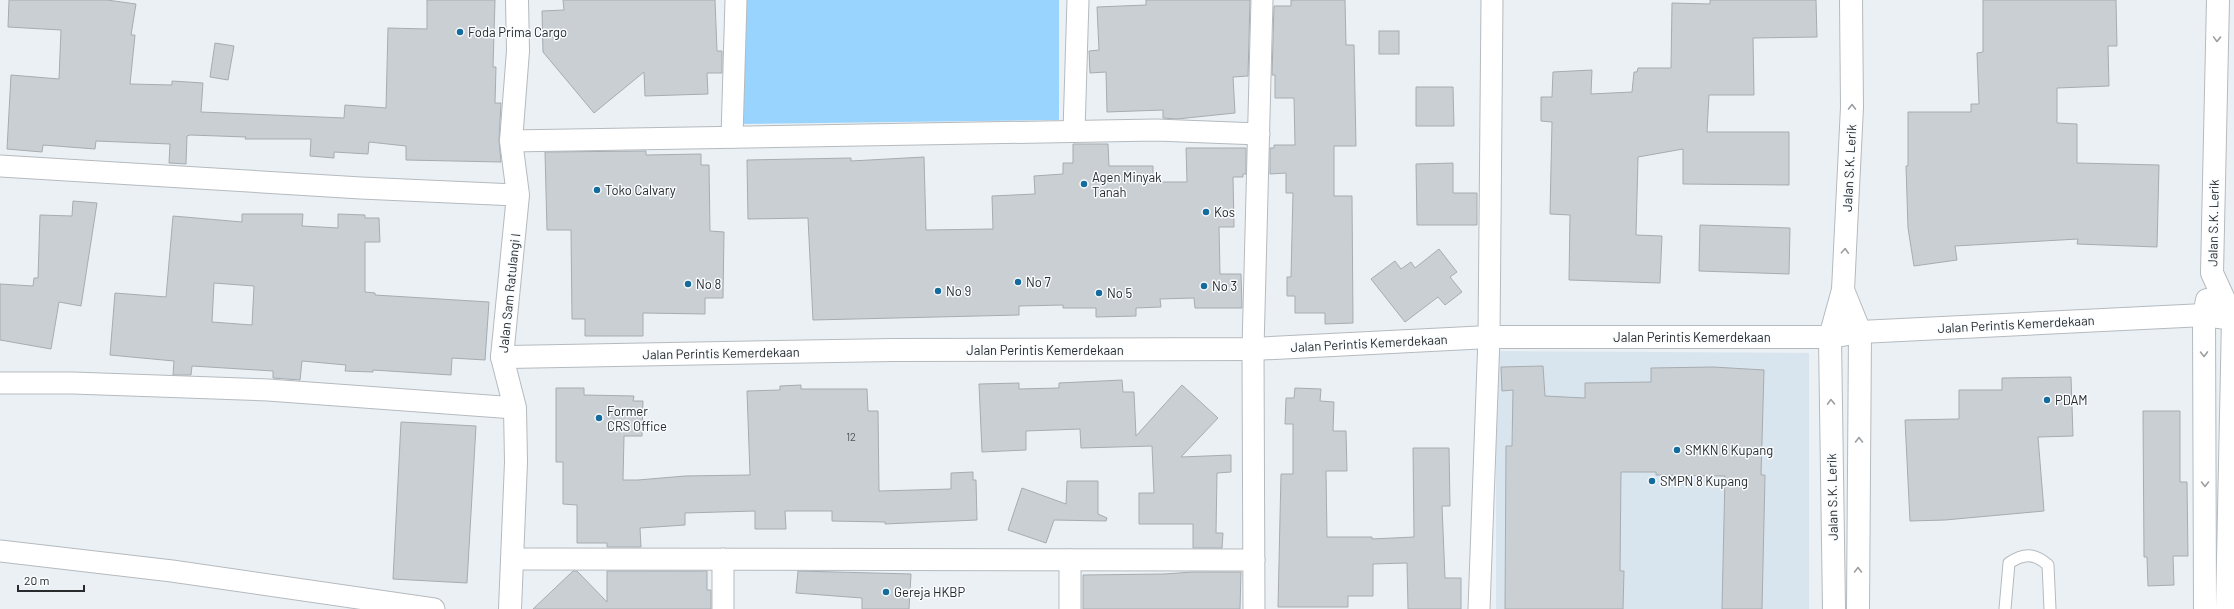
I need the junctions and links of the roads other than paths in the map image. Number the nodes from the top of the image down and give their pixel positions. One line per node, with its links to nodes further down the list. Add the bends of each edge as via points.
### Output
1 (517, 0): 11 (main road, Jalan Sam Ratulangi I, via 518,51)
2 (736, 0): 10 (street)
3 (1078, 0): 8 (street)
4 (1262, 0): 9 (street)
5 (1492, 0): 19 (street)
6 (1851, 0): 15 (main road, Jalan S.K. Lerik, one-way to 6, via 1852,107)
7 (2218, 0): 14 (main road, Jalan S.K. Lerik, one-way to 14)
8 (1074, 131): 9 (street, via 1156,130); 10 (street)
9 (1259, 134): 21 (street)
10 (732, 137): 11 (street)
11 (511, 141): 13 (main road, Jalan Sam Ratulangi I)
12 (0, 166): 13 (street)
13 (518, 195): 22 (main road, Jalan Sam Ratulangi I)
14 (2212, 273): 16 (main road); 17 (main road, Jalan S.K. Lerik)
15 (1844, 290): 18 (main road, Jalan S.K. Lerik); 20 (main road, Jalan S.K. Lerik)
16 (2204, 315): 17 (main road, Jalan Perintis Kemerdekaan); 18 (main road, Jalan Perintis Kemerdekaan); 40 (main road, one-way to 40)
17 (2234, 319): 41 (main road, Jalan S.K. Lerik)
18 (1860, 332): 20 (main road, Jalan Perintis Kemerdekaan); 37 (main road, one-way to 18)
19 (1489, 336): 20 (main road, Jalan Perintis Kemerdekaan); 21 (main road, Jalan Perintis Kemerdekaan); 35 (street)
20 (1830, 336): 36 (main road, Jalan S.K. Lerik, one-way to 20)
21 (1253, 349): 22 (main road, Jalan Perintis Kemerdekaan, via 893,350); 29 (street)
22 (502, 357): 24 (main road, Jalan Sam Ratulangi I)
23 (0, 382): 24 (street, via 268,390)
24 (515, 408): 26 (main road, Jalan Sam Ratulangi I, via 516,462)
25 (0, 551): 30 (street, via 172,571)
26 (512, 559): 27 (street); 31 (main road, Jalan Sam Ratulangi I)
27 (722, 559): 28 (street); 32 (street)
28 (1070, 560): 29 (street); 33 (street)
29 (1254, 560): 34 (street)
30 (434, 609)
31 (510, 609)
32 (723, 609)
33 (1070, 609)
34 (1254, 609)
35 (1479, 609)
36 (1834, 609)
37 (1858, 609)
38 (2005, 609): 39 (lane, via 2009,562 2019,556 2029,555 2040,558 2048,565)
39 (2050, 609)
40 (2205, 609)
41 (2227, 609)

